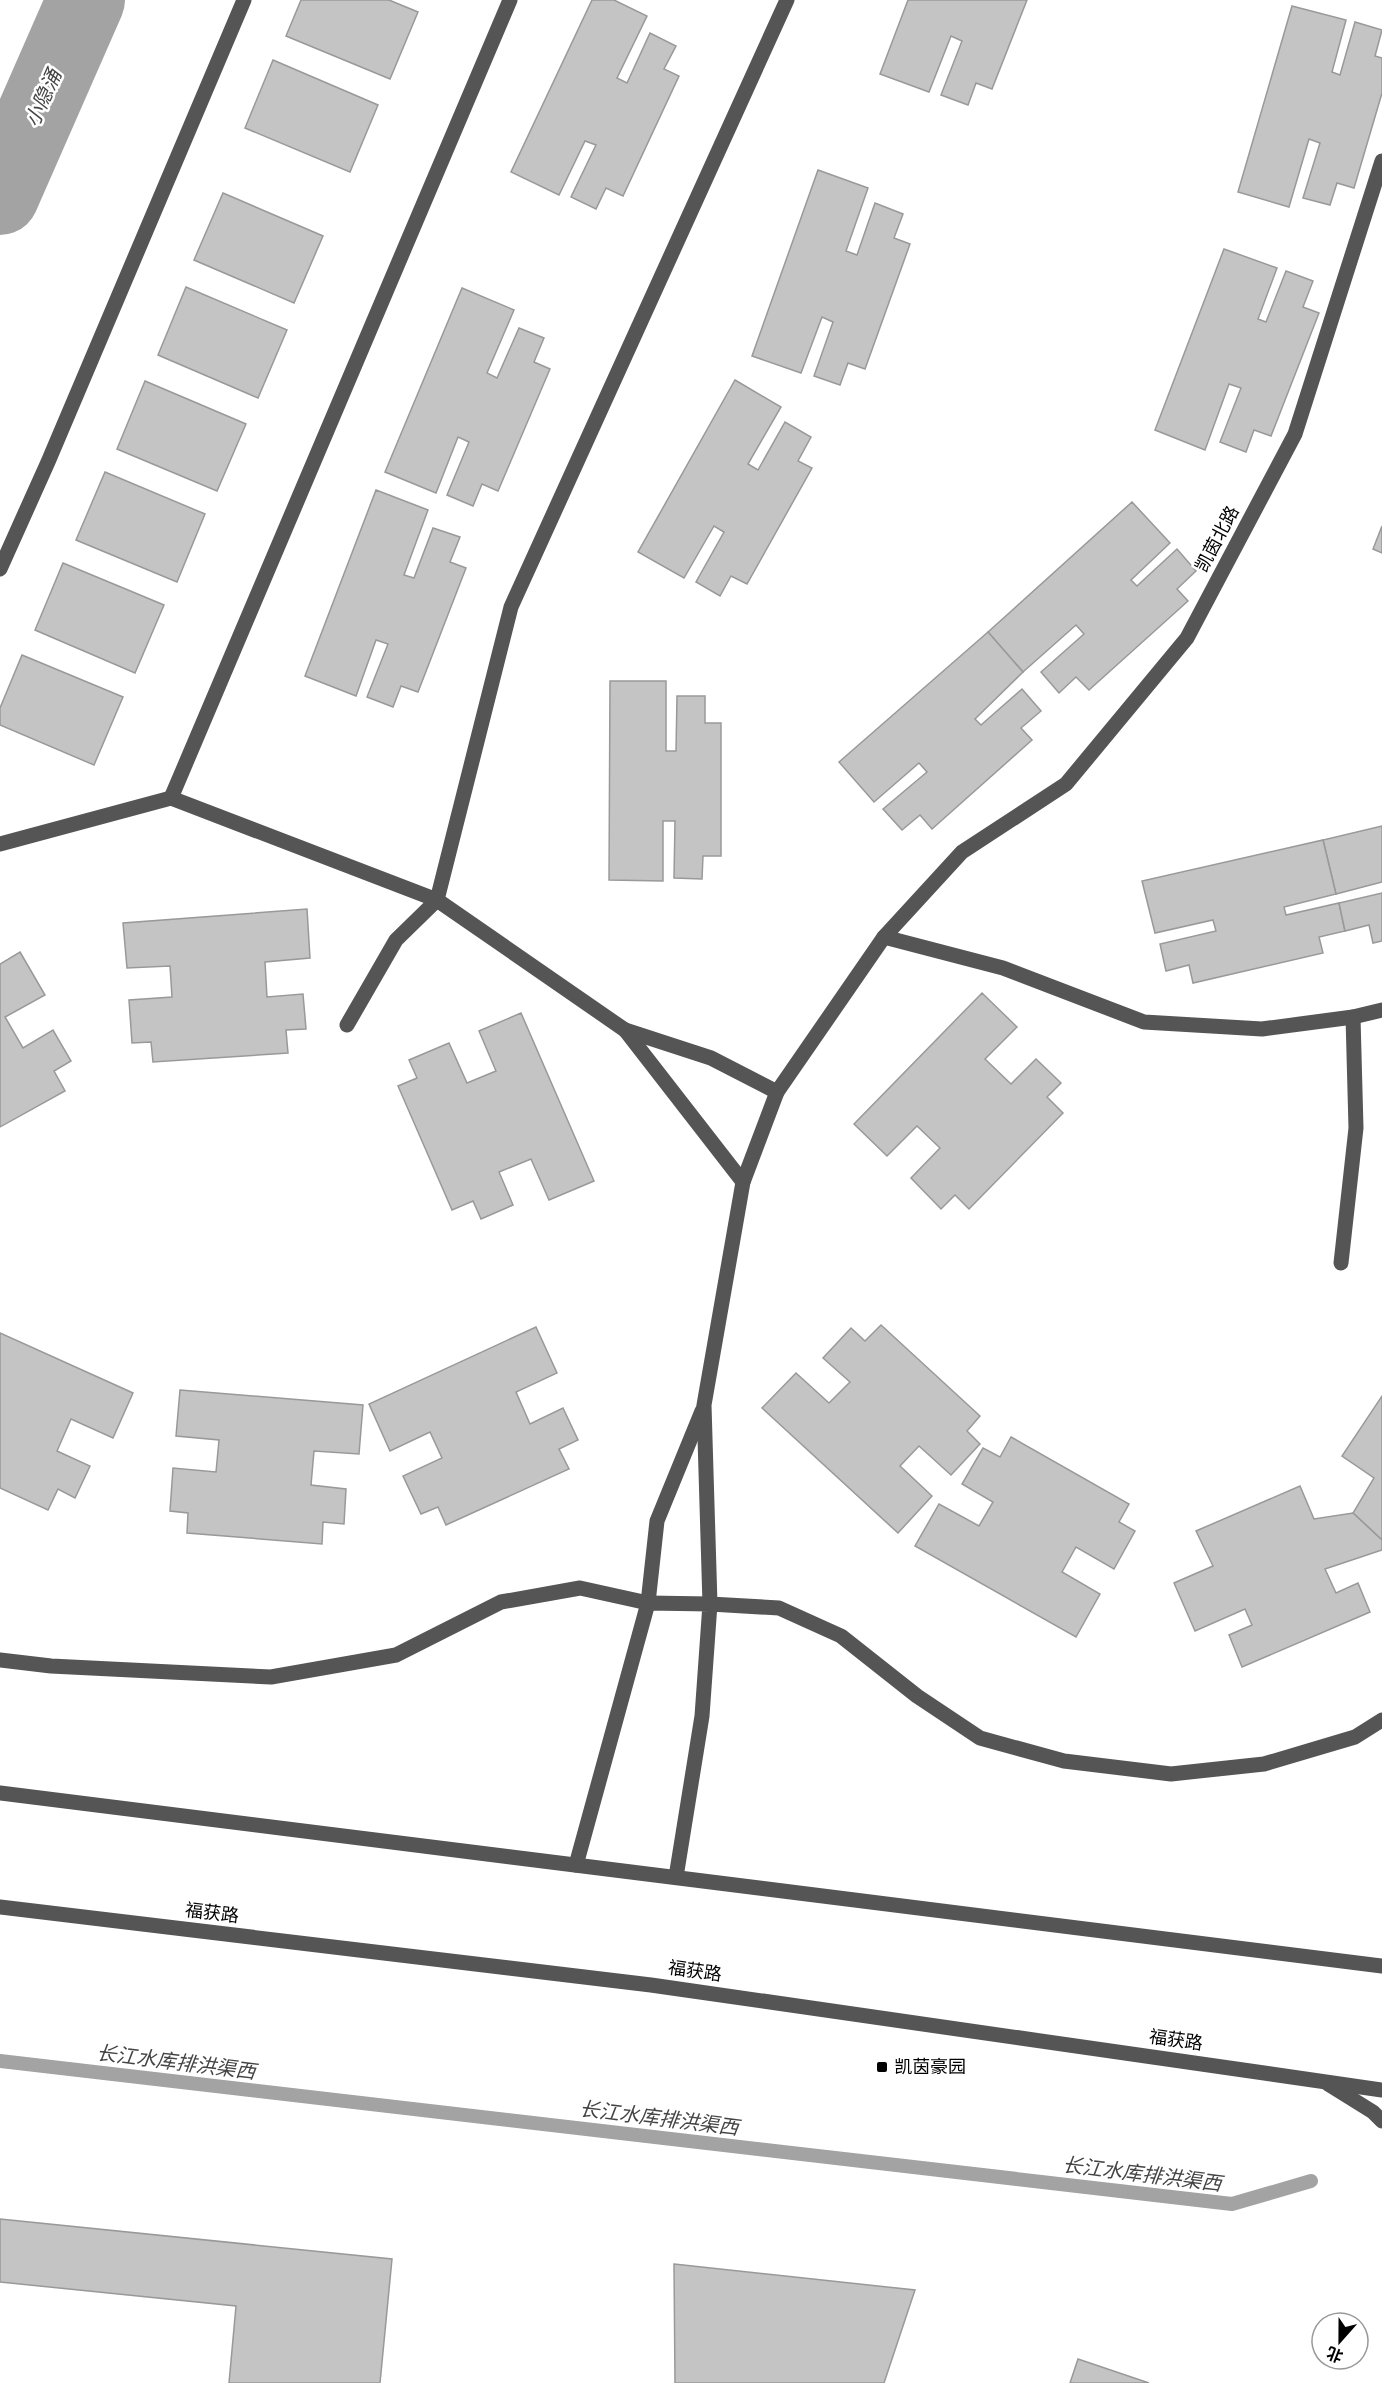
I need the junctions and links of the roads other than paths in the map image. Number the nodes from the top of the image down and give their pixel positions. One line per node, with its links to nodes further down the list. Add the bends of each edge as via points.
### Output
1 (244, 0): 5 (street)
2 (510, 0): 6 (street)
3 (787, 0): 8 (street, via 511,608)
4 (1382, 161): 9 (street, 凯茵北路, via 1295,434 1187,638 1066,784 962,852)
5 (0, 569)
6 (171, 798): 7 (street); 8 (street)
7 (0, 844)
8 (437, 900): 12 (street, via 396,940); 13 (street)
9 (884, 937): 11 (street, via 1003,968 1144,1022 1262,1029); 14 (street, 凯茵北路)
10 (1382, 1010): 11 (street)
11 (1353, 1017): 16 (street, via 1356,1128)
12 (348, 1025)
13 (625, 1030): 14 (street, via 711,1058); 15 (street)
14 (777, 1092): 15 (street, 凯茵北路)
15 (743, 1182): 17 (street, 凯茵北路)
16 (1341, 1263)
17 (704, 1405): 18 (street, via 657,1521); 19 (street)
18 (648, 1603): 19 (street); 20 (street, via 580,1588 501,1602 396,1655 271,1677); 23 (street)
19 (710, 1604): 21 (street, via 779,1608 841,1636 917,1696 980,1738 1064,1761 1171,1774 1264,1764 1355,1737); 24 (street, via 702,1716)
20 (0, 1660)
21 (1382, 1720)
22 (0, 1793): 23 (street)
23 (576, 1865): 24 (street)
24 (676, 1877): 26 (street)
25 (0, 1907): 27 (street, 福获路, via 651,1985)
26 (1382, 1966)
27 (1323, 2081): 28 (street, 福获路); 29 (street)
28 (1382, 2090)
29 (1382, 2121)

